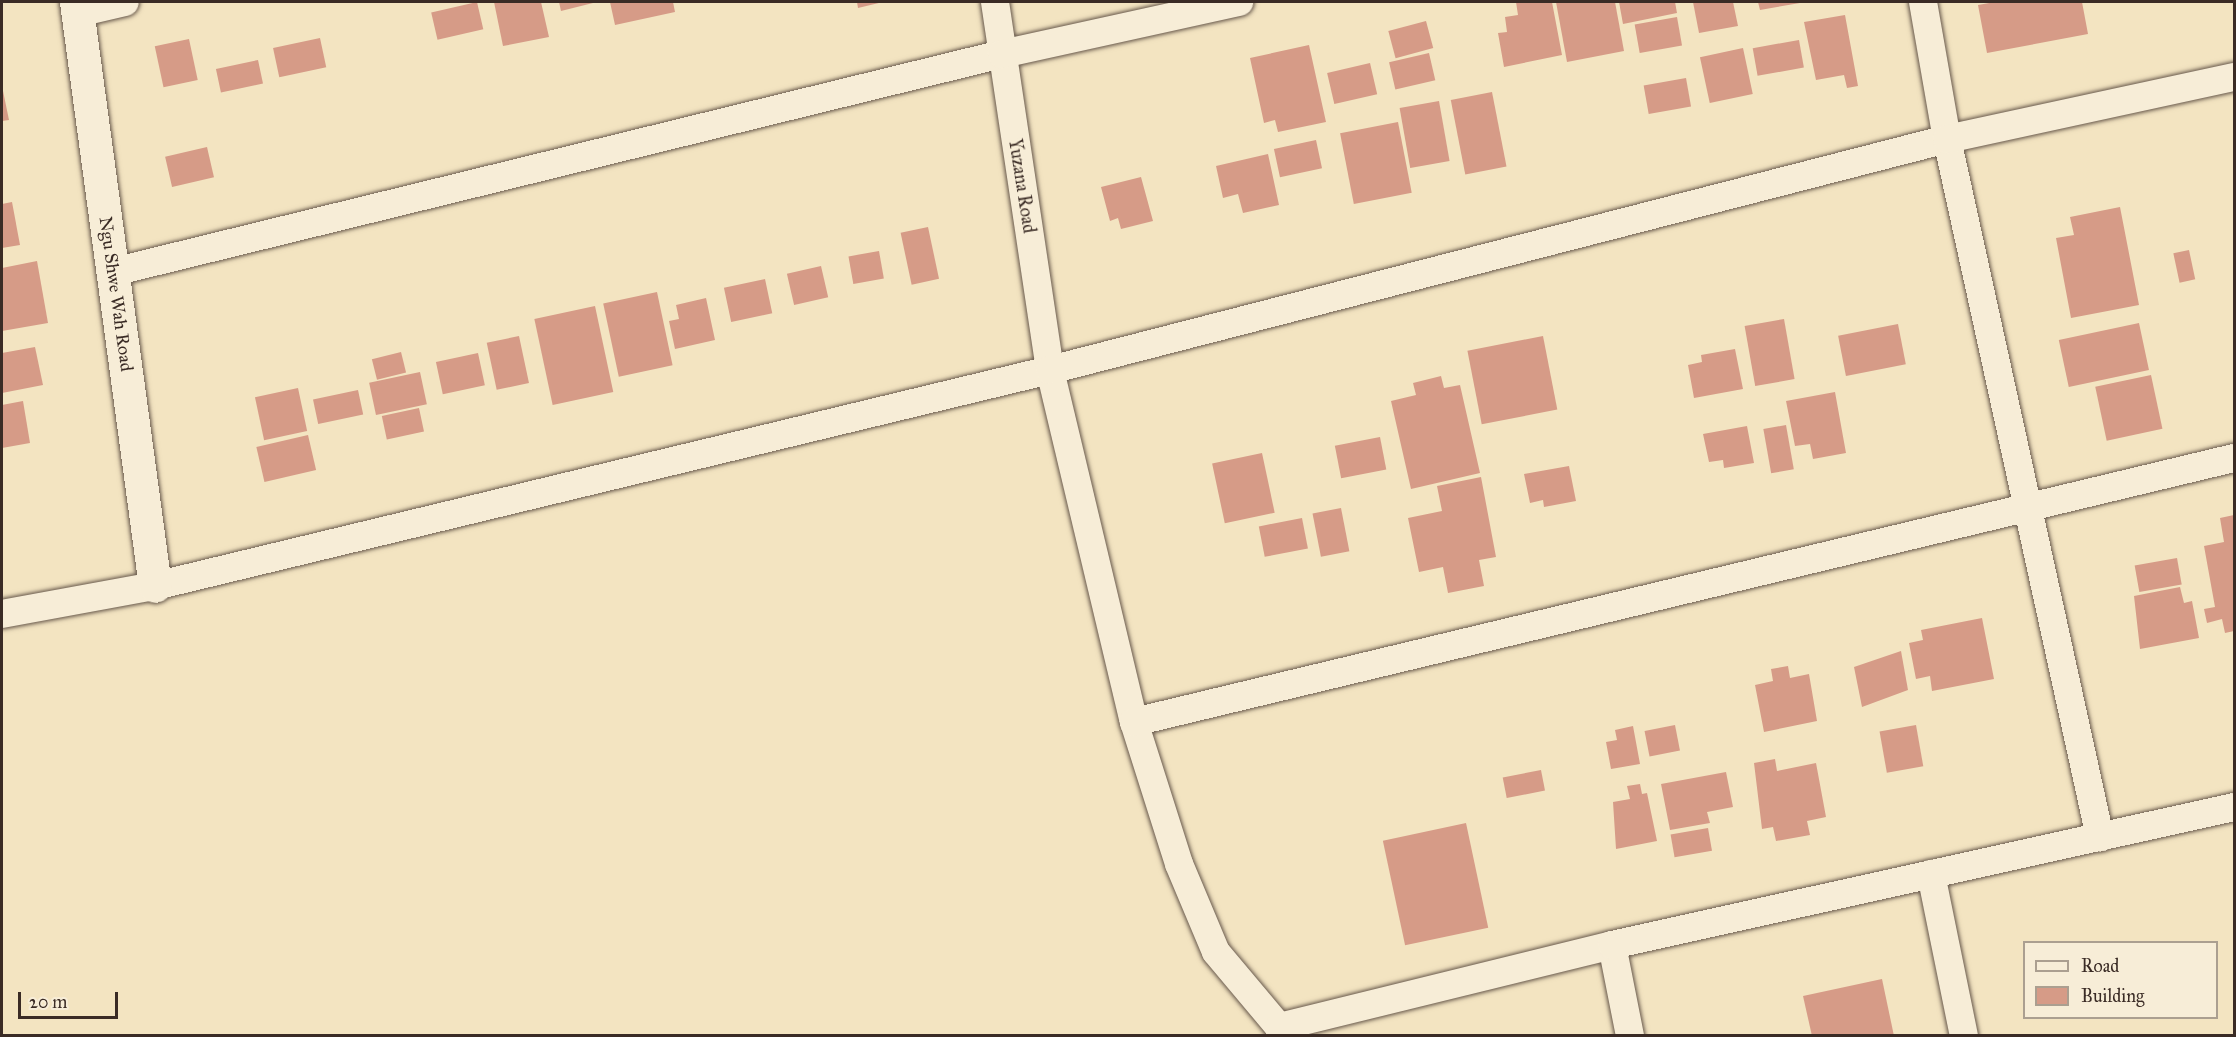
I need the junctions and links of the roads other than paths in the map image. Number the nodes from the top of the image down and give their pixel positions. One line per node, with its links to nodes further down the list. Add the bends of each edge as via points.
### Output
1 (125, 2): 5 (street)
2 (995, 2): 6 (street, Yuzana Road)
3 (1239, 2): 6 (street)
4 (1923, 2): 8 (street)
5 (77, 7): 9 (street, Ngu Shwe Wah Road)
6 (1002, 54): 9 (street); 10 (street, Yuzana Road)
7 (2235, 77): 8 (street)
8 (1947, 139): 10 (street); 12 (street)
9 (113, 272): 13 (street, Ngu Shwe Wah Road)
10 (1050, 370): 13 (street); 15 (street, Yuzana Road)
11 (2235, 458): 12 (street)
12 (2027, 507): 15 (street); 17 (street)
13 (155, 586): 14 (street)
14 (2, 614)
15 (1134, 722): 20 (street, Yuzana Road, via 1179,864 1216,952)
16 (2235, 807): 17 (street)
17 (2100, 837): 18 (street)
18 (1931, 874): 19 (street); 22 (street)
19 (1612, 945): 20 (street); 21 (street)
20 (1280, 1031)
21 (1630, 1035)
22 (1964, 1035)

